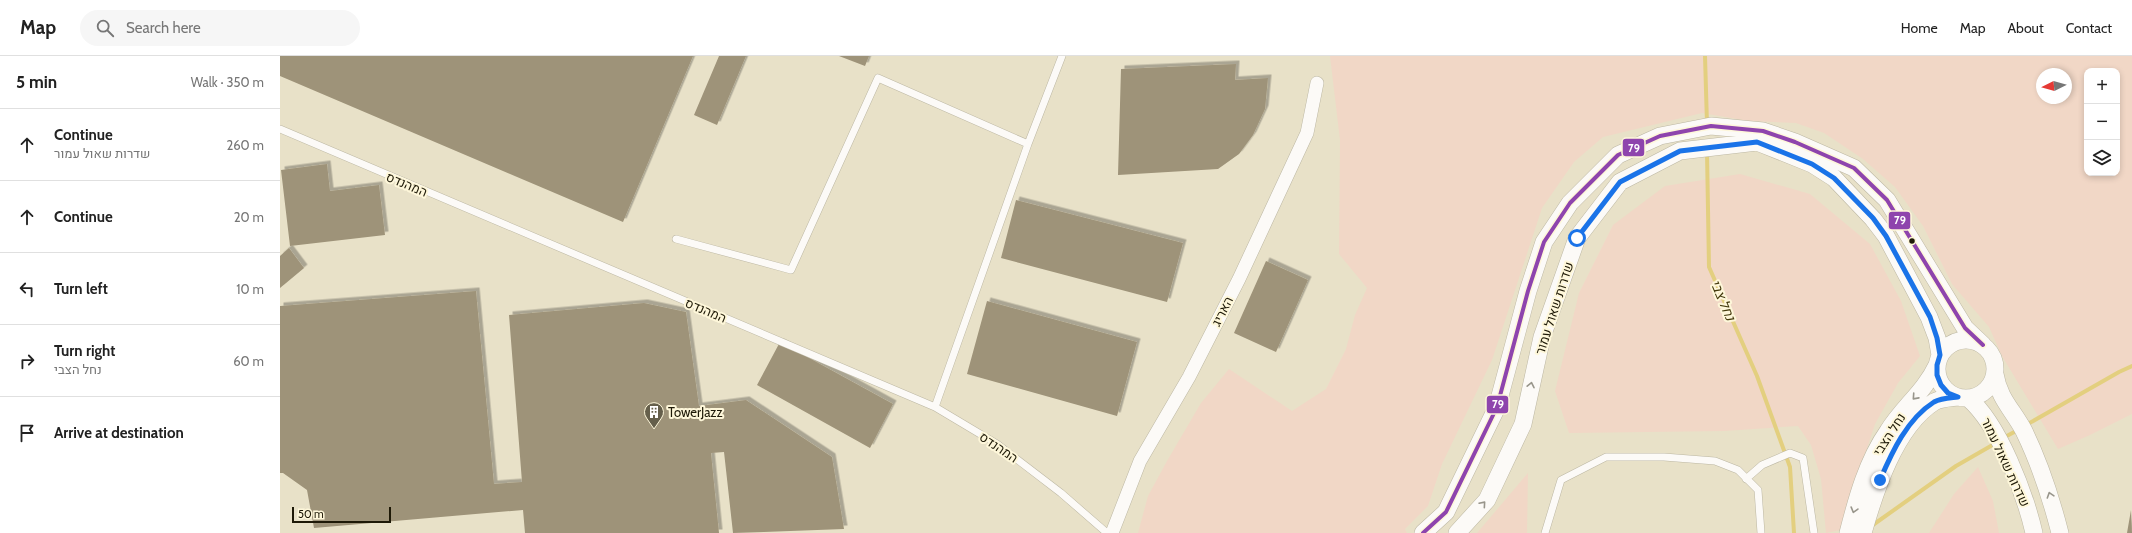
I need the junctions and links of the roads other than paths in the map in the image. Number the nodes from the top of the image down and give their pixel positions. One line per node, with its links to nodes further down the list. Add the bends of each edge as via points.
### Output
1 (1062, 56): 4 (lane)
2 (1317, 83): 13 (street, האריג, via 1307,133 1239,279 1189,377 1140,461)
3 (280, 129): 10 (lane, המהנדס)
4 (1028, 144): 5 (lane, via 878,78 791,270); 10 (lane)
5 (676, 239)
6 (1983, 345): 7 (street, via 1974,341 1955,342 1946,347); 8 (street, via 1990,352); 14 (street, שדרות שאול עמור, via 1965,328 1887,200 1854,168 1795,142 1762,131 1711,126 1660,136 1618,155 1570,203 1544,242 1497,407 1446,512)
7 (1938, 360): 9 (street, via 1937,375 1941,385 1948,393); 15 (street, שדרות שאול עמור, one-way to 7, via 1487,500 1523,424 1542,337 1577,238 1620,182 1680,151 1757,142 1812,164 1834,178 1873,218 1886,236 1930,317 1937,338); 19 (street, נחל הצבי, one-way to 19, via 1930,379 1892,425 1877,450 1866,474)
8 (1994, 374): 9 (street, via 1991,384 1985,391); 22 (street, שדרות שאול עמור, one-way to 8, via 2038,462 2023,429 2000,393)
9 (1963, 398): 20 (street, נחל הצבי, via 1944,398 1934,402 1900,439 1880,480); 21 (street, שדרות שאול עמור, via 1983,412 1991,426 2028,509)
10 (935, 407): 12 (lane, המהנדס, via 997,444 1062,493)
11 (1746, 479): 16 (lane, via 1738,470 1715,461 1664,456 1606,457 1561,480); 17 (lane, via 1758,490); 18 (lane, via 1762,466 1790,453 1803,458)
12 (1108, 533)
13 (1112, 533)
14 (1423, 533)
15 (1457, 533)
16 (1545, 533)
17 (1761, 533)
18 (1814, 533)
19 (1848, 533)
20 (1864, 533)
21 (2034, 533)
22 (2060, 533)

